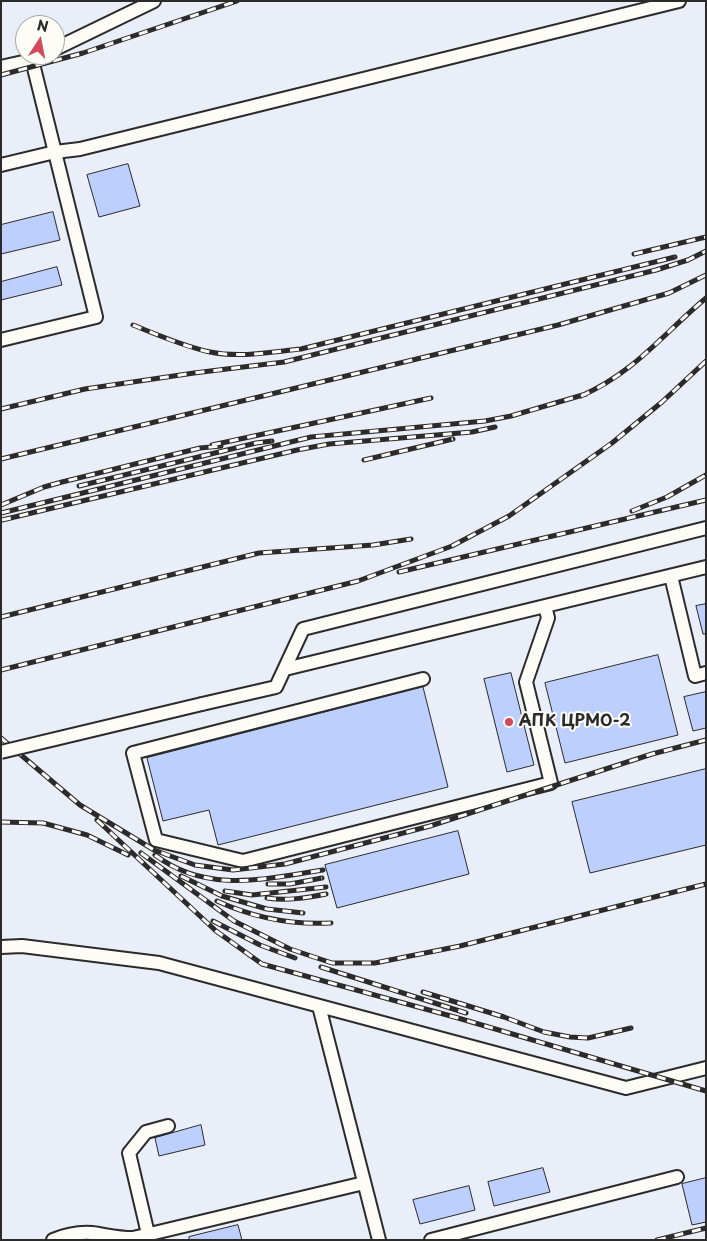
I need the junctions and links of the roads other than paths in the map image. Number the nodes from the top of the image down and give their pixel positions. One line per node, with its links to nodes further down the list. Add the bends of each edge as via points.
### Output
1 (154, 1): 3 (lane)
2 (679, 1): 7 (lane, via 80,149)
3 (65, 44)
4 (15, 63): 6 (lane)
5 (39, 65): 7 (lane)
6 (1, 67)
7 (55, 152): 8 (lane); 9 (lane, via 96,317)
8 (1, 165)
9 (1, 340)
10 (706, 528): 14 (lane, via 303,628)
11 (706, 567): 12 (lane)
12 (671, 576): 13 (lane); 15 (lane, via 695,676)
13 (545, 606): 14 (lane); 16 (lane, via 548,618 526,682 551,783 243,861 156,840 133,753)
14 (284, 669): 17 (lane, bridge, via 276,687)
15 (706, 673)
16 (423, 680)
17 (1, 752)
18 (1, 947): 19 (lane, via 22,946 159,963)
19 (319, 1006): 20 (lane, via 626,1088); 23 (lane)
20 (706, 1068)
21 (168, 1126): 24 (lane, via 146,1132 129,1153)
22 (677, 1177): 27 (lane)
23 (364, 1183): 24 (lane); 26 (lane)
24 (148, 1234): 25 (lane, via 116,1238 91,1233 66,1235)
25 (53, 1240)
26 (379, 1240)
27 (431, 1240)

